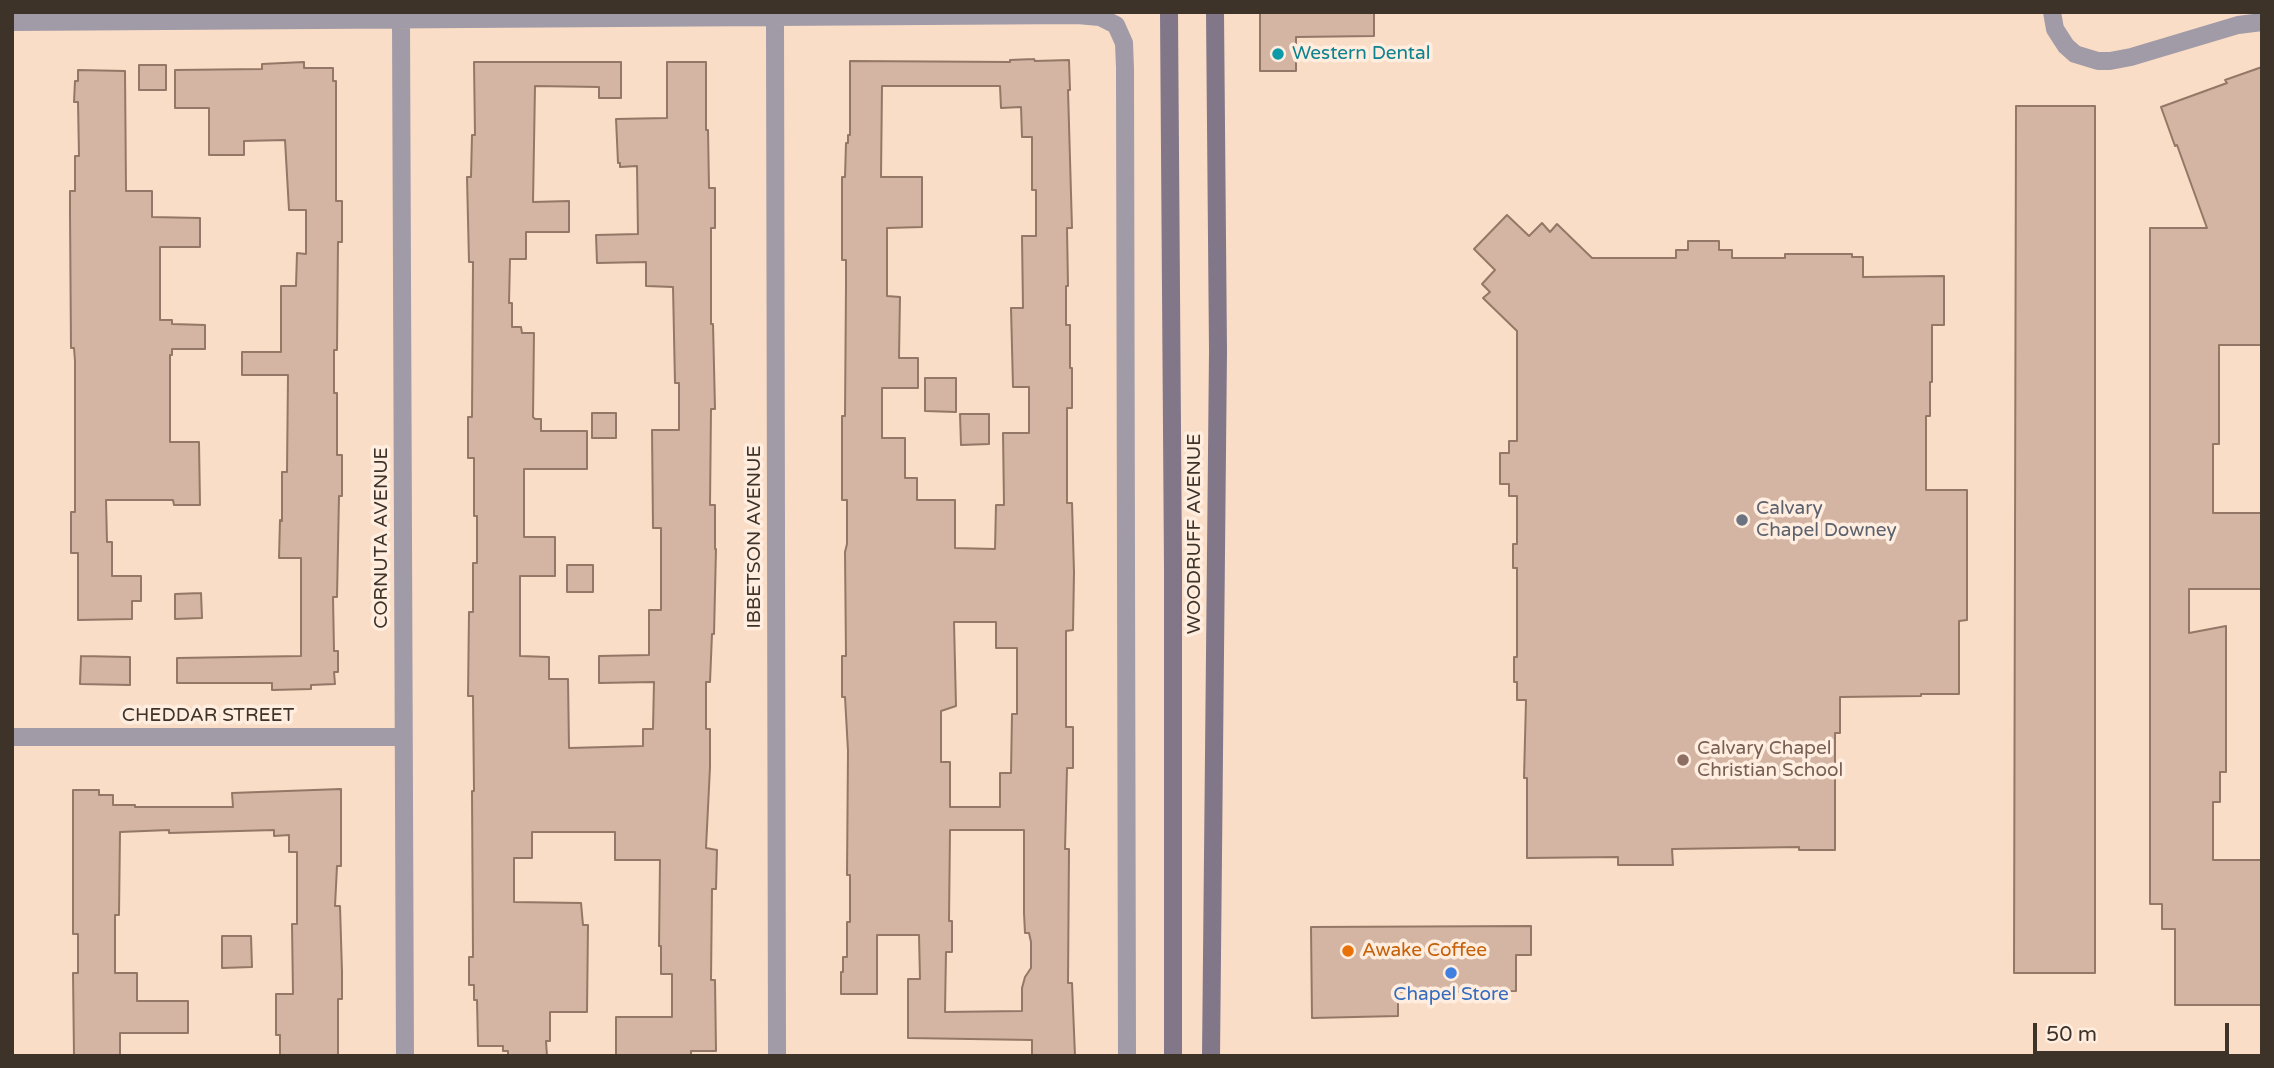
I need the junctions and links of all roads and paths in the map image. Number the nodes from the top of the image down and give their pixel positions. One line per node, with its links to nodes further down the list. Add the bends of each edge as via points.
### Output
1 (1169, 12): 13 (main road, WOODRUFF AVENUE)
2 (1215, 12): 14 (main road, WOODRUFF AVENUE, via 1218,364)
3 (2052, 12): 7 (street, via 2066,47 2098,61 2131,57)
4 (775, 18): 5 (street); 11 (street, IBBETSON AVENUE); 12 (street, via 1100,17 1116,25 1124,43)
5 (401, 19): 6 (street); 9 (street, CORNUTA AVENUE)
6 (12, 22)
7 (2262, 22)
8 (12, 737): 9 (street, CHEDDAR STREET)
9 (403, 737): 10 (street, CORNUTA AVENUE)
10 (405, 1056)
11 (777, 1056)
12 (1128, 1056)
13 (1173, 1056)
14 (1211, 1056)

